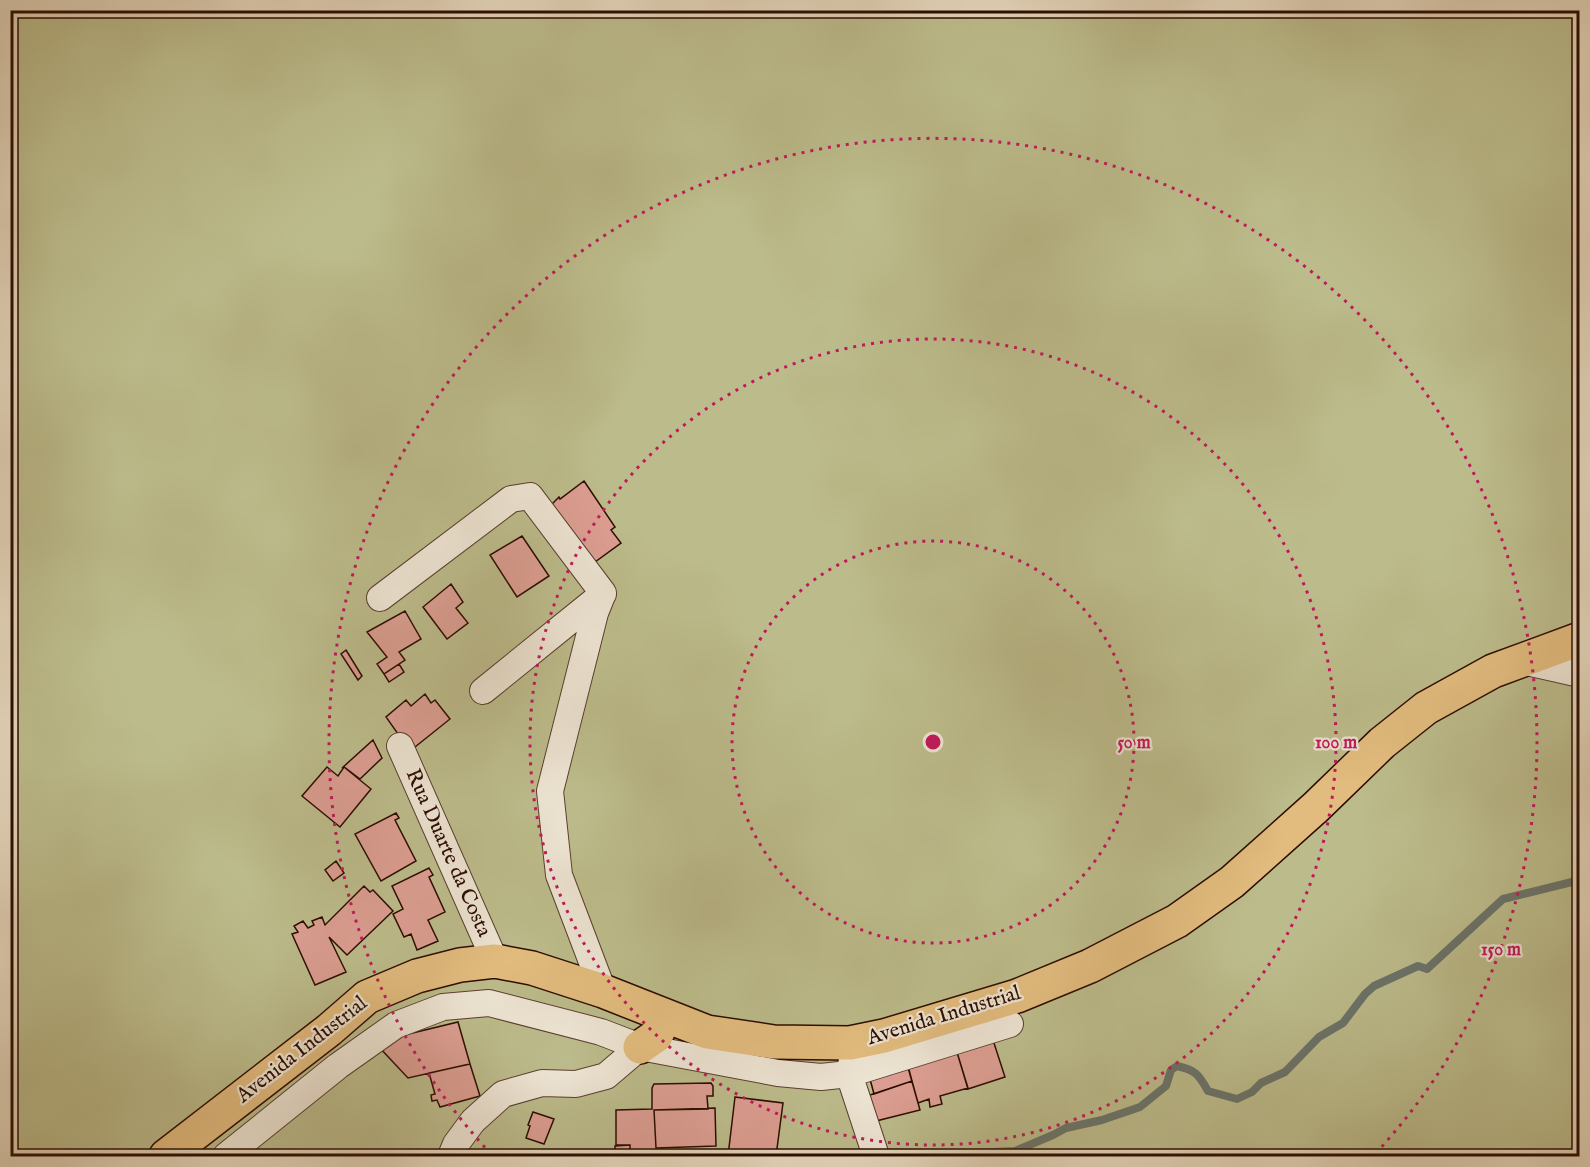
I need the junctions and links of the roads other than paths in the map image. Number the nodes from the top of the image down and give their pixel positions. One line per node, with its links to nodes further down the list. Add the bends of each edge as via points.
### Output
1 (603, 593): 2 (street, via 530,496 511,499); 6 (street); 9 (street, via 550,791 559,875)
2 (380, 597)
3 (1580, 639): 4 (main road, Avenida Industrial)
4 (1522, 661): 5 (street); 12 (main road, Avenida Industrial, via 1493,671 1426,708 1382,743 1232,882 1177,921 1090,966 1017,996)
5 (1580, 674)
6 (483, 691)
7 (400, 746): 8 (street, Rua Duarte da Costa)
8 (495, 961): 9 (main road, Avenida Industrial, via 532,968); 15 (main road, Avenida Industrial, via 417,976 367,997)
9 (603, 991): 10 (main road, Avenida Industrial)
10 (665, 1016): 12 (main road, Avenida Industrial, via 707,1032 774,1042); 13 (main road, via 656,1036)
11 (1010, 1024): 14 (street, Avenida Industrial)
12 (856, 1041): 14 (street)
13 (640, 1047): 14 (street, Avenida Industrial, via 778,1072 821,1077); 16 (street, Avenida Industrial, via 602,1032 489,1004 443,1007 396,1025); 17 (street, via 606,1076 576,1084 542,1083 503,1094 472,1120)
14 (849, 1074): 18 (street)
15 (166, 1156)
16 (226, 1156)
17 (451, 1156)
18 (876, 1156)

